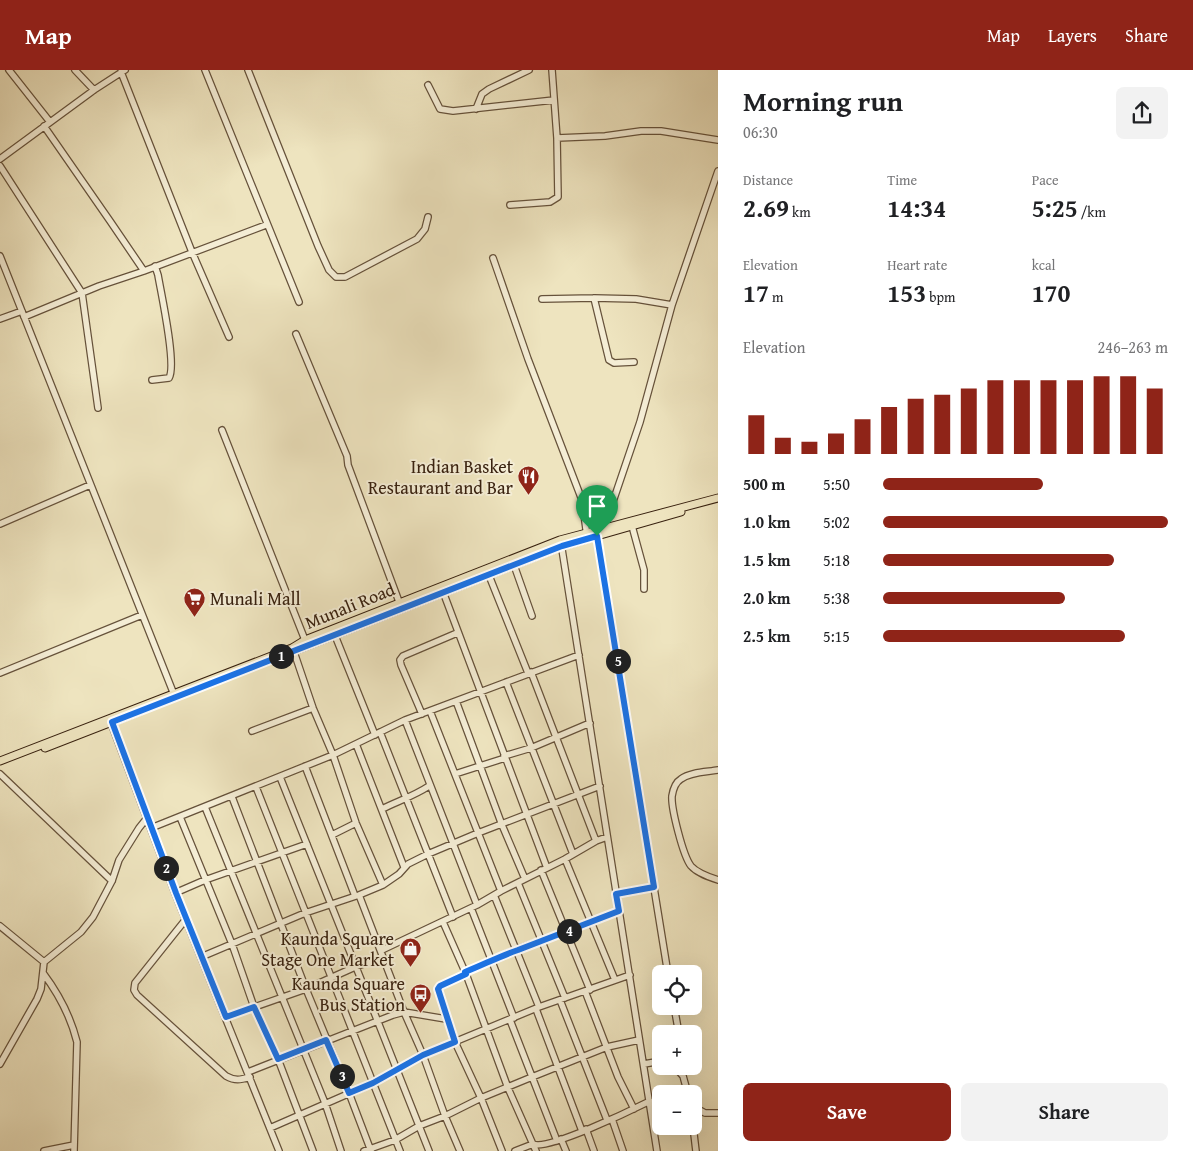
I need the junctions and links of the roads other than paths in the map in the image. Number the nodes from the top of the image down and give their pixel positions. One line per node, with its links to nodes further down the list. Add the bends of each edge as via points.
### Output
1 (9, 70): 12 (street)
2 (75, 70): 9 (street)
3 (205, 70): 21 (street)
4 (248, 70): 20 (street, via 318,246 329,270 336,277 345,277 417,239 425,229)
5 (529, 70): 11 (street, via 482,94)
6 (552, 70): 10 (street)
7 (123, 71): 9 (street); 22 (street)
8 (428, 85): 11 (street, via 440,109)
9 (94, 90): 12 (street)
10 (554, 100): 11 (street); 14 (street)
11 (476, 109)
12 (50, 122): 13 (street)
13 (44, 126): 16 (street); 26 (street)
14 (557, 138): 15 (street, via 605,136 642,130); 19 (street, via 558,198 550,202)
15 (718, 140)
16 (0, 160)
17 (0, 166): 27 (street)
18 (718, 171): 31 (street)
19 (510, 206)
20 (428, 217)
21 (266, 225): 22 (street); 30 (street)
22 (192, 252): 25 (street); 35 (street)
23 (0, 256): 32 (street)
24 (493, 258): 46 (street, via 582,500)
25 (154, 266): 26 (street); 37 (street, via 167,330 171,374 164,380)
26 (144, 271): 27 (street)
27 (82, 293): 32 (street); 38 (street)
28 (594, 298): 29 (street); 31 (street, via 636,299); 36 (street, via 609,360 614,363)
29 (542, 299)
30 (299, 302)
31 (672, 305): 45 (street, via 640,422)
32 (23, 314): 33 (street); 40 (street)
33 (0, 319)
34 (296, 334): 52 (street, via 347,456)
35 (228, 337)
36 (634, 362)
37 (152, 380)
38 (98, 408)
39 (222, 430): 57 (street)
40 (90, 485): 43 (street); 53 (street)
41 (718, 498): 45 (main road, Munali Road)
42 (718, 502): 44 (main road, Munali Road)
43 (0, 524)
44 (632, 526): 45 (main road, Munali Road); 50 (street, via 644,570)
45 (601, 533): 46 (main road, Munali Road); 122 (street)
46 (587, 536): 47 (main road, Munali Road)
47 (561, 543): 48 (main road, Munali Road); 49 (main road, Munali Road); 59 (street)
48 (514, 565): 49 (main road, Munali Road); 54 (street)
49 (488, 572): 51 (main road, Munali Road); 61 (street)
50 (644, 589)
51 (442, 590): 52 (main road, Munali Road); 56 (street)
52 (401, 606): 55 (main road, Munali Road)
53 (142, 615): 60 (street); 64 (street)
54 (532, 616)
55 (334, 633): 57 (main road, Munali Road); 58 (main road, Munali Road); 73 (street)
56 (457, 633): 63 (street); 68 (street, via 400,660)
57 (305, 640): 58 (main road, Munali Road)
58 (293, 650): 64 (main road, Munali Road); 66 (street)
59 (579, 655): 61 (street); 71 (street)
60 (1, 671)
61 (529, 672): 62 (street); 74 (street)
62 (506, 682): 63 (street); 76 (street)
63 (481, 691): 65 (street); 78 (street)
64 (175, 695): 69 (main road, Munali Road)
65 (456, 701): 67 (street); 82 (street)
66 (313, 708): 72 (street); 77 (street)
67 (430, 711): 68 (street); 85 (street)
68 (422, 714): 70 (street)
69 (110, 720): 79 (main road, Munali Road); 80 (main road, Munali Road); 98 (street)
70 (405, 720): 73 (street); 87 (street)
71 (590, 723): 74 (street); 88 (street)
72 (252, 731)
73 (378, 734): 75 (street); 92 (street)
74 (556, 737): 76 (street); 90 (street)
75 (356, 744): 77 (street); 95 (street)
76 (532, 748): 78 (street); 93 (street)
77 (333, 755): 81 (street); 99 (street)
78 (505, 757): 82 (street); 96 (street)
79 (0, 761)
80 (0, 765)
81 (305, 766): 86 (street); 103 (street)
82 (480, 766): 85 (street); 100 (street)
83 (718, 770): 118 (street, via 681,778 672,796 686,857 697,871)
84 (0, 774): 119 (street)
85 (455, 774): 102 (street)
86 (280, 777): 89 (street); 106 (street)
87 (430, 786): 92 (street); 107 (street)
88 (600, 786): 90 (street); 104 (street)
89 (256, 787): 91 (street); 108 (street)
90 (579, 795): 93 (street); 105 (street)
91 (232, 797): 94 (street); 112 (street)
92 (405, 798): 95 (street); 109 (street)
93 (554, 804): 96 (street); 110 (street)
94 (205, 807): 97 (street); 115 (street)
95 (382, 809): 113 (street)
96 (527, 815): 100 (street); 114 (street)
97 (180, 817): 101 (street); 117 (street)
98 (147, 818): 101 (street); 119 (street, via 120,860)
99 (356, 823): 103 (street); 121 (street)
100 (502, 825): 102 (street); 116 (street)
101 (151, 828): 124 (street)
102 (478, 833): 107 (street); 123 (street)
103 (332, 835): 126 (street)
104 (607, 837): 105 (street); 125 (street)
105 (596, 841): 110 (street)
106 (306, 844): 108 (street); 128 (street)
107 (454, 844): 109 (street); 129 (street)
108 (283, 853): 112 (street); 131 (street)
109 (428, 854): 113 (street); 132 (street)
110 (573, 854): 111 (street)
111 (565, 859): 114 (street); 135 (street)
112 (257, 861): 115 (street); 136 (street)
113 (404, 867): 121 (street, via 400,874)
114 (544, 869): 116 (street); 138 (street)
115 (232, 871): 117 (street); 139 (street)
116 (525, 879): 120 (street)
117 (205, 880): 124 (street); 141 (street)
118 (718, 880)
119 (112, 881): 146 (street, via 81,932)
120 (518, 882): 123 (street); 140 (street)
121 (383, 885): 126 (street)
122 (654, 887): 125 (street); 148 (street)
123 (501, 891): 127 (street)
124 (176, 893): 133 (street)
125 (616, 894): 130 (street)
126 (357, 895): 128 (street); 142 (street)
127 (494, 895): 129 (street); 143 (street)
128 (331, 904): 131 (street); 149 (street)
129 (474, 906): 132 (street); 147 (street)
130 (619, 911): 135 (street); 152 (street)
131 (305, 913): 136 (street); 153 (street)
132 (453, 917): 134 (street)
133 (186, 919): 144 (street); 181 (street, via 135,983 134,990 226,1076 238,1080)
134 (443, 922): 142 (street); 151 (street)
135 (592, 922): 138 (street); 154 (street)
136 (280, 924): 139 (street); 155 (street)
137 (0, 926): 146 (street)
138 (567, 932): 140 (street); 156 (street)
139 (255, 934): 141 (street); 157 (street)
140 (542, 942): 143 (street); 158 (street)
141 (232, 944): 144 (street); 159 (street)
142 (382, 950): 145 (street)
143 (517, 950): 147 (street); 160 (street)
144 (201, 957): 162 (street)
145 (383, 957): 149 (street); 161 (street)
146 (44, 962): 150 (street)
147 (492, 962): 151 (street); 164 (street)
148 (667, 965)
149 (355, 967): 153 (street); 165 (street)
150 (42, 973): 177 (street, via 37,999); 204 (street, via 51,984 77,1042)
151 (466, 973): 163 (street, via 438,989); 166 (street)
152 (630, 975): 154 (street); 169 (street)
153 (330, 978): 155 (street); 167 (street)
154 (615, 980): 156 (street)
155 (306, 989): 157 (street); 168 (street)
156 (587, 990): 158 (street); 171 (street)
157 (281, 998): 159 (street); 172 (street)
158 (562, 999): 160 (street); 174 (street)
159 (254, 1007): 162 (street); 175 (street)
160 (538, 1008): 164 (street); 179 (street)
161 (404, 1012): 163 (street); 165 (street); 173 (street)
162 (226, 1017): 181 (street)
163 (446, 1019): 170 (street)
164 (512, 1019): 166 (street); 183 (street)
165 (378, 1020): 167 (street); 180 (street)
166 (487, 1029): 170 (street); 186 (street)
167 (353, 1030): 168 (street); 184 (street)
168 (326, 1040): 172 (street); 187 (street)
169 (639, 1040): 171 (street); 178 (street)
170 (455, 1042): 173 (street); 188 (street)
171 (607, 1047): 174 (street); 191 (street)
172 (302, 1049): 175 (street); 190 (street)
173 (423, 1055): 180 (street); 195 (street)
174 (584, 1058): 179 (street); 196 (street)
175 (278, 1059): 181 (street); 194 (street)
176 (652, 1063): 178 (street)
177 (0, 1064)
178 (644, 1064): 189 (street)
179 (558, 1067): 183 (street); 199 (street)
180 (397, 1070): 184 (street); 197 (street)
181 (249, 1074): 198 (street)
182 (683, 1076): 185 (street)
183 (532, 1077): 186 (street); 202 (street)
184 (373, 1083): 187 (street); 201 (street)
185 (686, 1085)
186 (508, 1088): 188 (street); 203 (street)
187 (349, 1093): 190 (street); 205 (street)
188 (481, 1098): 195 (street); 213 (street)
189 (650, 1101): 191 (street); 219 (street)
190 (325, 1103): 194 (street); 209 (street)
191 (634, 1109): 196 (street)
192 (702, 1111): 193 (street)
193 (718, 1113)
194 (300, 1116): 198 (street); 208 (street)
195 (445, 1116): 197 (street); 212 (street)
196 (610, 1119): 199 (street); 218 (street)
197 (419, 1126): 201 (street); 211 (street)
198 (270, 1128): 207 (street)
199 (584, 1130): 202 (street); 217 (street)
200 (694, 1135): 220 (street)
201 (395, 1140): 205 (street); 210 (street)
202 (559, 1140): 203 (street, via 537,1146); 216 (street)
203 (533, 1144): 214 (street); 215 (street)
204 (74, 1148): 206 (street)
205 (369, 1150)
206 (44, 1151)
207 (279, 1151)
208 (313, 1151)
209 (342, 1151)
210 (400, 1151)
211 (429, 1151)
212 (460, 1151)
213 (502, 1151)
214 (515, 1151)
215 (536, 1151)
216 (566, 1151)
217 (594, 1151)
218 (624, 1151)
219 (657, 1151)
220 (696, 1151)

